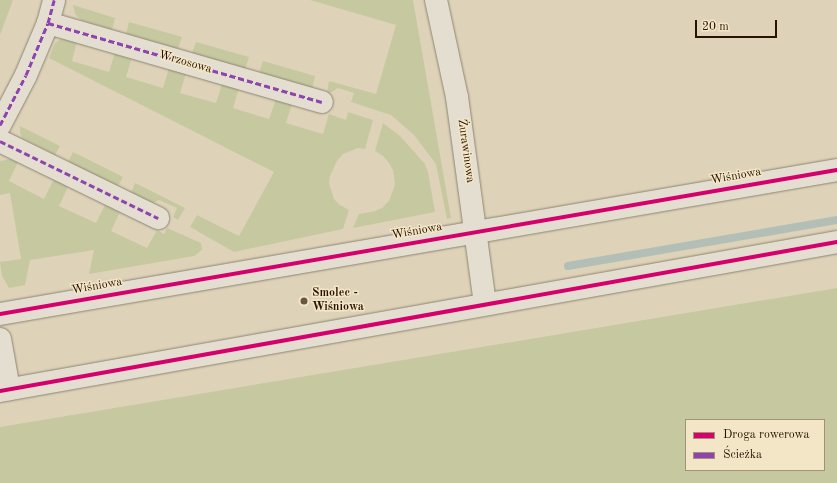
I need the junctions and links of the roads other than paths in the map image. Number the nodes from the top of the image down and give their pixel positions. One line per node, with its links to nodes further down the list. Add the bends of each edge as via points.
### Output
1 (54, 0): 3 (street)
2 (436, 0): 9 (street, Żurawinowa, via 457,97)
3 (48, 23): 4 (street, Wrzosowa); 5 (street, via 26,75)
4 (322, 102)
5 (0, 125)
6 (0, 141): 8 (street)
7 (837, 170): 9 (street, Wiśniowa)
8 (158, 218)
9 (476, 232): 11 (street, Żurawinowa); 12 (street, Wiśniowa)
10 (837, 242): 11 (street)
11 (485, 303): 14 (street)
12 (0, 314)
13 (0, 339): 14 (street)
14 (4, 390)

